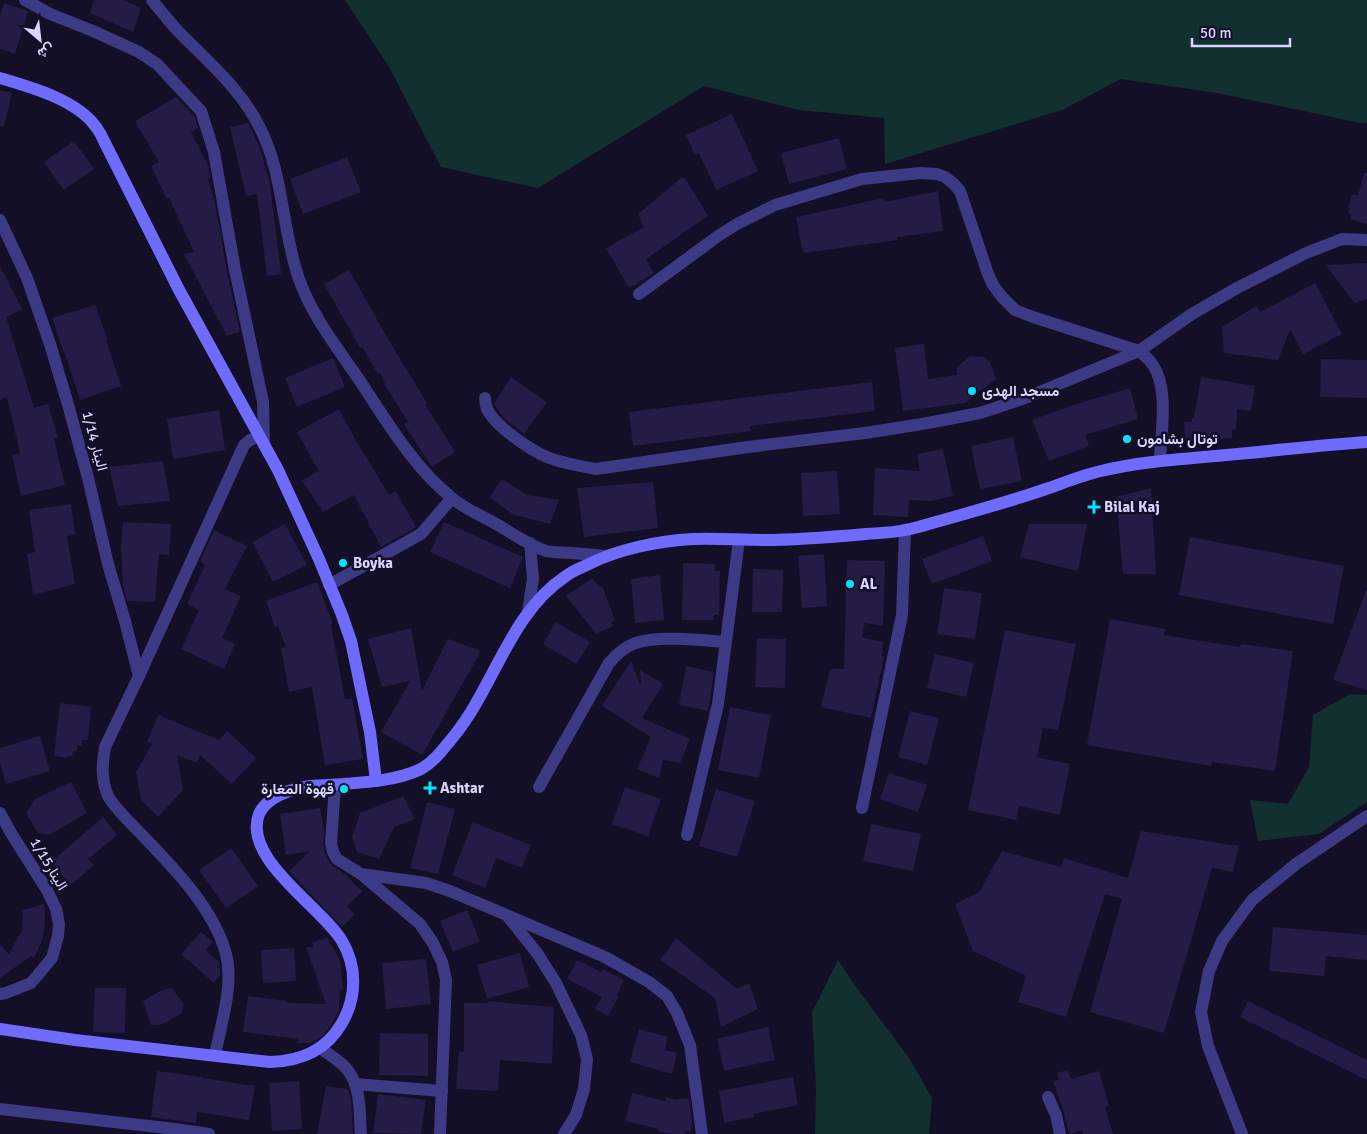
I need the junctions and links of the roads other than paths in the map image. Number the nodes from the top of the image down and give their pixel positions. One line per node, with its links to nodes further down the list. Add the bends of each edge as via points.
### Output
1 (25, 0): 9 (street, via 139,52 157,64 201,111 214,152 263,402)
2 (152, 0): 12 (street, via 230,83 254,116 268,146 298,278 310,305 403,444 426,474)
3 (0, 78): 9 (main road, via 57,98 96,126 178,288)
4 (0, 220): 20 (street, الينار 1/14, via 27,278 50,344)
5 (1367, 240): 7 (street, via 1342,238 1284,263 1192,314)
6 (639, 294): 7 (street, via 718,236 775,205 862,179 937,174 960,191 988,274 1002,297 1015,310)
7 (1139, 352): 8 (street, via 980,413 922,424 596,468 546,457 526,446 495,420); 11 (street, via 1154,365 1161,386)
8 (485, 398)
9 (262, 441): 17 (main road); 20 (street, via 250,440 244,445)
10 (1367, 442): 11 (main road)
11 (1160, 461): 13 (main road, via 1100,471)
12 (452, 498): 15 (street); 17 (street, via 421,534)
13 (905, 530): 14 (main road, via 794,540); 24 (street, via 902,615)
14 (739, 540): 16 (main road, via 659,542); 19 (street)
15 (530, 543): 16 (street, via 546,551); 18 (street, via 533,579)
16 (607, 556): 18 (main road, via 566,576)
17 (330, 585): 21 (main road, via 351,641 370,732)
18 (528, 612): 21 (main road, via 474,705 438,756 422,768)
19 (725, 642): 23 (street, via 649,639 621,650 609,663); 27 (street, via 718,704)
20 (138, 676): 33 (street, via 105,747 102,774 108,796 171,864 217,928 226,954 229,977)
21 (376, 781): 22 (main road)
22 (335, 785): 28 (street, via 333,852 337,859); 32 (main road, via 304,787 277,796 262,808 257,832 269,860 284,880 334,930 352,965 354,992 347,1013 332,1038)
23 (539, 787)
24 (862, 808)
25 (0, 813): 30 (street, الينار1/15, via 47,890 59,924 52,958 31,983)
26 (1367, 816): 44 (street, via 1296,864 1252,900 1222,941 1209,971 1201,1012 1208,1046)
27 (687, 835)
28 (361, 874): 29 (street, via 426,883); 35 (street, via 420,924 442,962 446,980)
29 (508, 916): 41 (street, via 538,953 556,983 583,1043 587,1059 584,1089 576,1115); 42 (street, via 605,957 667,996 678,1013 690,1044)
30 (0, 994)
31 (0, 1029): 33 (main road)
32 (320, 1048): 33 (main road, via 288,1061); 34 (street, via 345,1068)
33 (215, 1055)
34 (355, 1084): 35 (street); 39 (street)
35 (442, 1091): 40 (street)
36 (1048, 1097): 43 (street)
37 (0, 1109): 38 (street)
38 (209, 1134)
39 (361, 1134)
40 (440, 1134)
41 (564, 1134)
42 (702, 1134)
43 (1060, 1134)
44 (1242, 1134)

